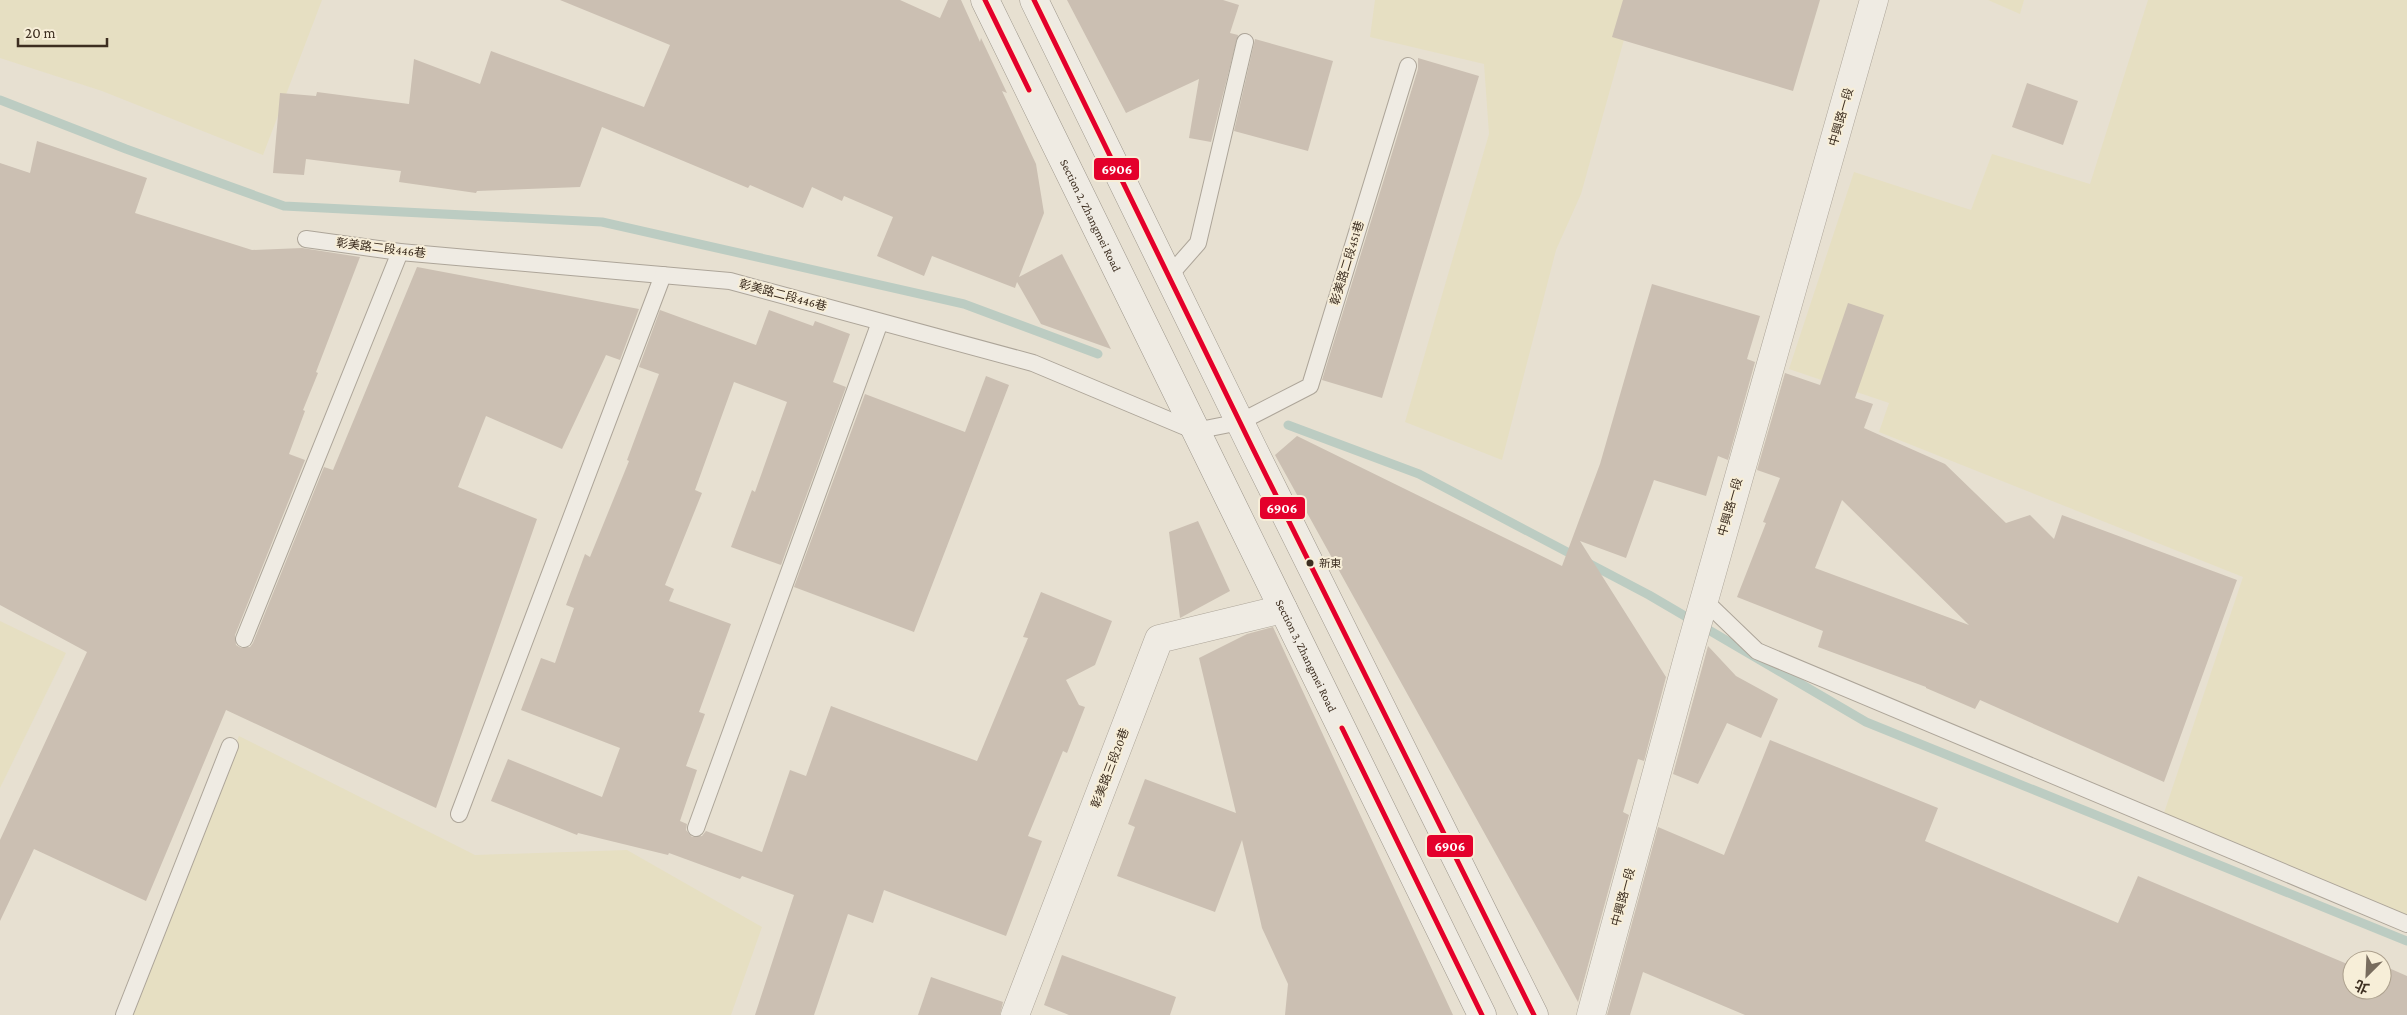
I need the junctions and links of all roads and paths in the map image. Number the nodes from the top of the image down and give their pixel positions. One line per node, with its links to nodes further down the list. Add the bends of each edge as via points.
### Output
1 (985, 0): 12 (main road, Section 2, Zhangmei Road)
2 (1034, 0): 9 (main road)
3 (1874, 0): 13 (main road, 中興路一段)
4 (1245, 42): 9 (lane, via 1198,243)
5 (1408, 66): 11 (lane, 彰美路二段451巷, via 1310,386)
6 (306, 239): 7 (lane, 彰美路二段446巷)
7 (400, 252): 8 (lane, 彰美路二段446巷); 15 (lane)
8 (663, 275): 10 (lane, 彰美路二段446巷, via 730,281); 17 (lane)
9 (1169, 276): 11 (main road)
10 (880, 322): 12 (lane, 彰美路二段446巷, via 1033,363); 18 (lane)
11 (1240, 422): 12 (lane); 23 (main road)
12 (1195, 431): 14 (main road, Section 3, Zhangmei Road)
13 (1704, 600): 19 (lane, via 1757,651); 24 (main road, 中興路一段)
14 (1283, 609): 21 (main road, 彰美路三段20巷, via 1159,639); 22 (main road, Section 3, Zhangmei Road)
15 (244, 639)
16 (230, 746): 20 (lane)
17 (458, 814)
18 (696, 828)
19 (2407, 924)
20 (124, 1015)
21 (1015, 1015)
22 (1482, 1015)
23 (1534, 1015)
24 (1591, 1015)

